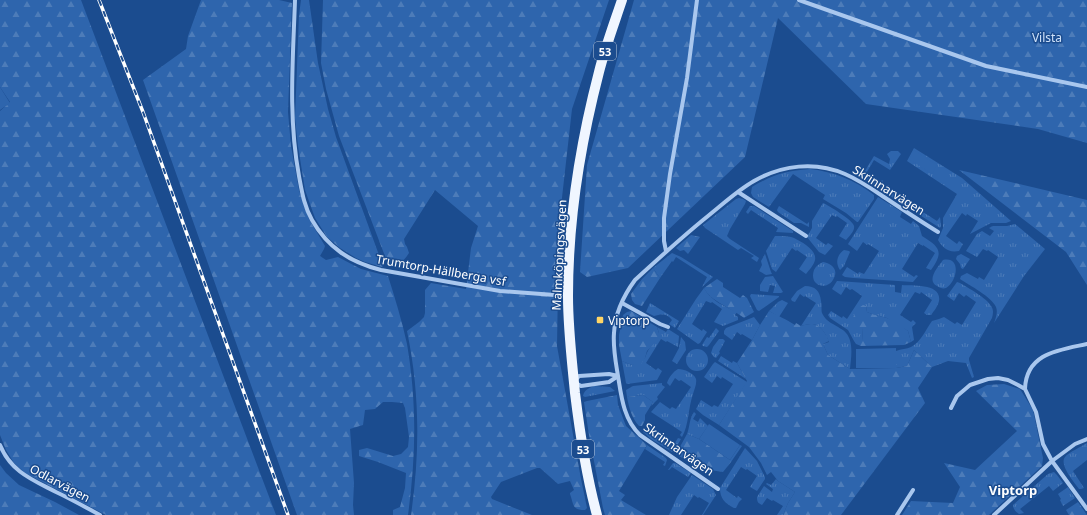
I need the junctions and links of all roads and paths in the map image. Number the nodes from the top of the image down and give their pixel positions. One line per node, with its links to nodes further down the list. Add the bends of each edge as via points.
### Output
1 (295, 0): 10 (street, Trumtorp-Hällberga vsf, via 292,119 297,166 304,203 330,245 355,262 381,270 500,291)
2 (622, 0): 10 (main road, Malmköpingsvägen / 53, via 599,71 580,156)
3 (697, 0): 9 (street, via 664,218)
4 (799, 0): 5 (street, via 986,66)
5 (1087, 87)
6 (738, 192): 7 (street, Skrinnarvägen, via 770,173 798,166 824,167 856,179); 8 (street); 9 (street, Skrinnarvägen)
7 (938, 232)
8 (806, 236)
9 (666, 251): 11 (street, Skrinnarvägen, via 635,280)
10 (568, 296): 15 (main road, Malmköpingsvägen / 53)
11 (622, 302): 12 (street); 14 (street, Skrinnarvägen, via 614,334)
12 (668, 327)
13 (1087, 344): 16 (street, via 1043,356 1031,367)
14 (618, 376): 15 (street, via 609,382 581,386); 15 (street, via 578,376); 21 (street, Skrinnarvägen, via 622,402 635,429 649,442)
15 (574, 382): 25 (main road, Malmköpingsvägen / 53, via 585,462)
16 (1025, 389): 17 (street, via 1008,380 988,379 970,385 957,396); 20 (street, via 1036,412 1043,444)
17 (951, 408)
18 (1087, 439): 20 (street, via 1075,444)
19 (0, 445): 24 (street, Odlarvägen, via 4,455 22,474)
20 (1052, 461): 23 (street); 27 (street)
21 (718, 489)
22 (912, 490): 26 (street)
23 (1087, 509)
24 (100, 515)
25 (596, 515)
26 (897, 515)
27 (994, 515)

